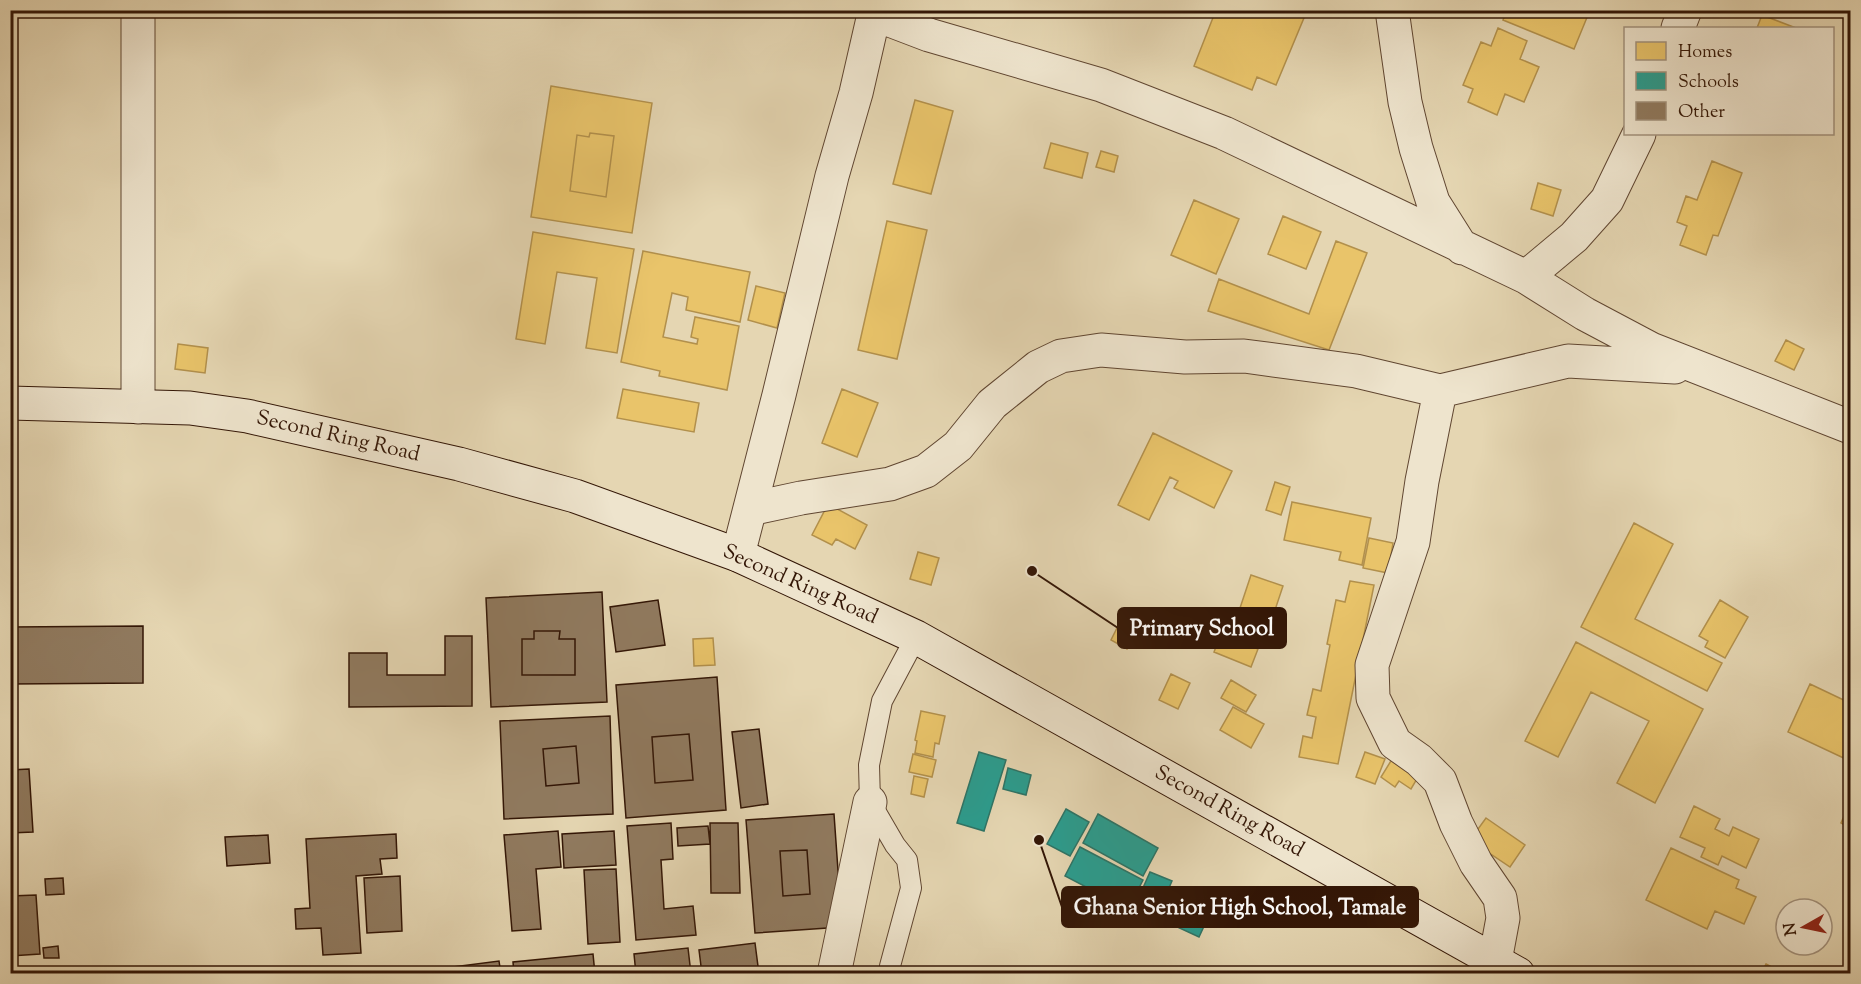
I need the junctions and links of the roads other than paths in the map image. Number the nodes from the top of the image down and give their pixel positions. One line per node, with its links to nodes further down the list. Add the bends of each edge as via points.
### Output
1 (138, 10): 12 (street)
2 (1392, 10): 7 (street, via 1405,102 1416,147 1433,202)
3 (1685, 10): 5 (street)
4 (874, 12): 7 (street, via 929,35 1101,85 1224,133); 14 (street)
5 (1678, 27)
6 (1639, 135): 8 (street, via 1607,200 1574,237)
7 (1462, 248): 8 (street)
8 (1526, 277): 9 (street, via 1585,314 1651,348)
9 (1705, 369): 10 (street, via 1568,361); 13 (street)
10 (1440, 391): 14 (street, via 1356,371 1244,356 1101,350 1061,356 1038,367 992,404 958,446 926,471 890,484); 18 (street, via 1413,542 1372,665 1373,698 1395,743 1440,781 1476,863 1500,898)
11 (10, 403): 12 (street, Second Ring Road)
12 (138, 407): 15 (street, Second Ring Road, via 190,408 247,416 447,461 575,496)
13 (1851, 427)
14 (750, 509): 15 (street)
15 (738, 555): 16 (street, Second Ring Road)
16 (916, 637): 17 (lane, via 882,701 869,765); 18 (street, Second Ring Road)
17 (870, 802): 19 (street); 20 (lane, via 908,860 911,888)
18 (1507, 967)
19 (834, 974)
20 (891, 974)

